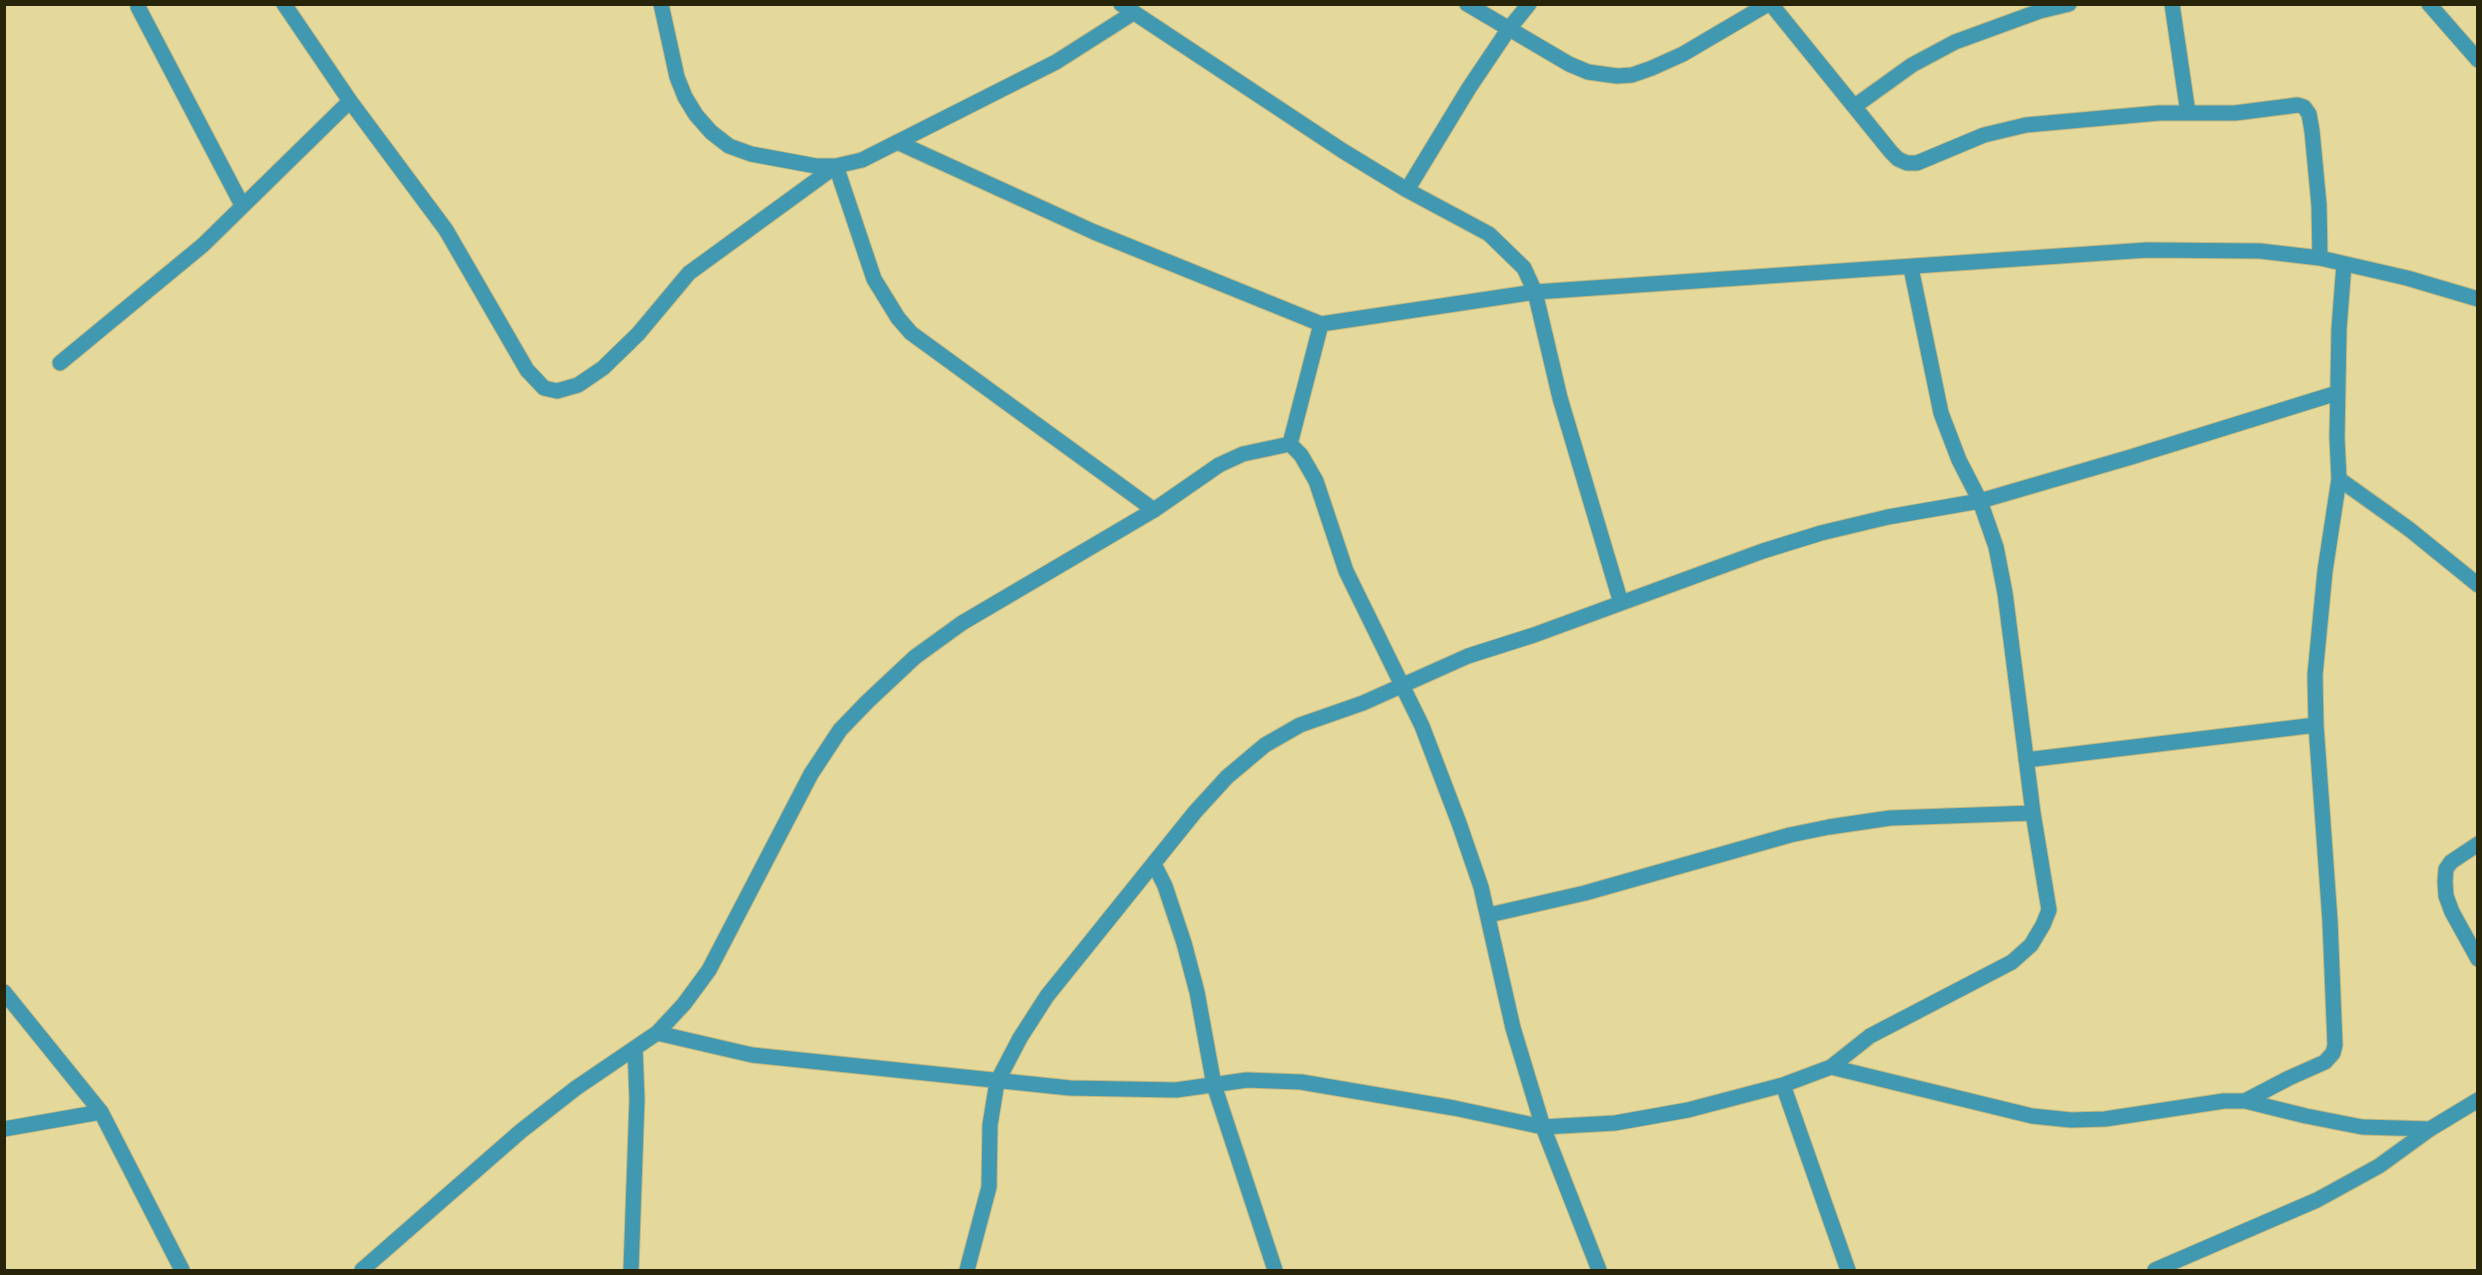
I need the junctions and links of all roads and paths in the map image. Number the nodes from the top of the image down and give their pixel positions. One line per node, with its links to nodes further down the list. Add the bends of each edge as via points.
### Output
1 (284, 4): 13 (street)
2 (661, 4): 17 (street, via 677,77 696,115 711,132 729,146 751,154)
3 (1467, 4): 11 (street)
4 (1529, 4): 11 (street)
5 (1770, 4): 11 (street, via 1683,54 1632,75 1587,72); 14 (street)
6 (2068, 4): 14 (street, via 1955,42 1912,65)
7 (2172, 4): 15 (street)
8 (2429, 4): 12 (street)
9 (138, 8): 19 (street)
10 (1127, 9): 16 (street, via 1056,62); 18 (street)
11 (1508, 30): 18 (street)
12 (2478, 60)
13 (350, 101): 17 (street, via 446,230 527,370 550,390 578,385 603,368 638,334 689,273); 19 (street)
14 (1854, 106): 15 (street, via 1891,152 1907,163 1917,163 2005,128)
15 (2188, 113): 20 (street, via 2235,113 2298,105 2306,108 2319,205)
16 (897, 142): 17 (street, via 862,159); 25 (street, via 1094,232)
17 (836, 166): 31 (street, via 874,279 898,318 912,333)
18 (1407, 190): 23 (street, via 1490,234 1524,268)
19 (242, 205): 26 (street, via 168,276)
20 (2320, 258): 21 (street); 22 (street, via 2260,251 2148,250)
21 (2344, 264): 24 (street); 27 (street)
22 (1911, 268): 23 (street); 30 (street, via 1941,413)
23 (1535, 292): 25 (street); 33 (street, via 1560,398)
24 (2478, 299)
25 (1321, 324): 28 (street)
26 (60, 363)
27 (2337, 393): 29 (street); 30 (street)
28 (1290, 444): 31 (street, via 1243,454 1219,465); 34 (street, via 1312,474 1346,571)
29 (2339, 479): 32 (street); 35 (street, via 2319,626)
30 (1980, 501): 33 (street, via 1821,533); 36 (street, via 2005,592)
31 (1154, 510): 43 (street, via 962,623 915,657 840,730 811,774 709,970)
32 (2478, 585)
33 (1621, 603): 34 (street, via 1468,656)
34 (1403, 687): 39 (street, via 1300,725 1265,745 1227,777); 40 (street, via 1459,823)
35 (2316, 725): 36 (street); 50 (street, via 2335,1045 2325,1062)
36 (2026, 760): 37 (street)
37 (2033, 813): 40 (street, via 1890,818 1829,827); 45 (street, via 2049,909 2031,945 2012,962 1870,1036)
38 (2478, 844): 41 (street, via 2451,862 2445,881 2452,912)
39 (1154, 864): 46 (street, via 1047,996); 47 (street, via 1184,943)
40 (1489, 915): 52 (street, via 1513,1028)
41 (2478, 959)
42 (4, 992): 51 (street)
43 (657, 1033): 44 (street); 46 (street, via 752,1054)
44 (635, 1048): 56 (street, via 521,1131); 57 (street)
45 (1831, 1068): 48 (street); 50 (street, via 2049,1119 2105,1119)
46 (998, 1082): 47 (street, via 1116,1090 1176,1090); 58 (street, via 990,1125 989,1187)
47 (1214, 1085): 52 (street, via 1247,1080 1301,1082); 59 (street)
48 (1784, 1085): 52 (street, via 1688,1110 1615,1123); 61 (street)
49 (2478, 1100): 54 (street)
50 (2245, 1101): 54 (street, via 2362,1127)
51 (101, 1113): 53 (street); 55 (street)
52 (1543, 1127): 60 (street)
53 (4, 1129)
54 (2430, 1129): 62 (street, via 2379,1166 2317,1200)
55 (182, 1270)
56 (363, 1270)
57 (631, 1270)
58 (967, 1270)
59 (1275, 1270)
60 (1599, 1270)
61 (1848, 1270)
62 (2156, 1270)

